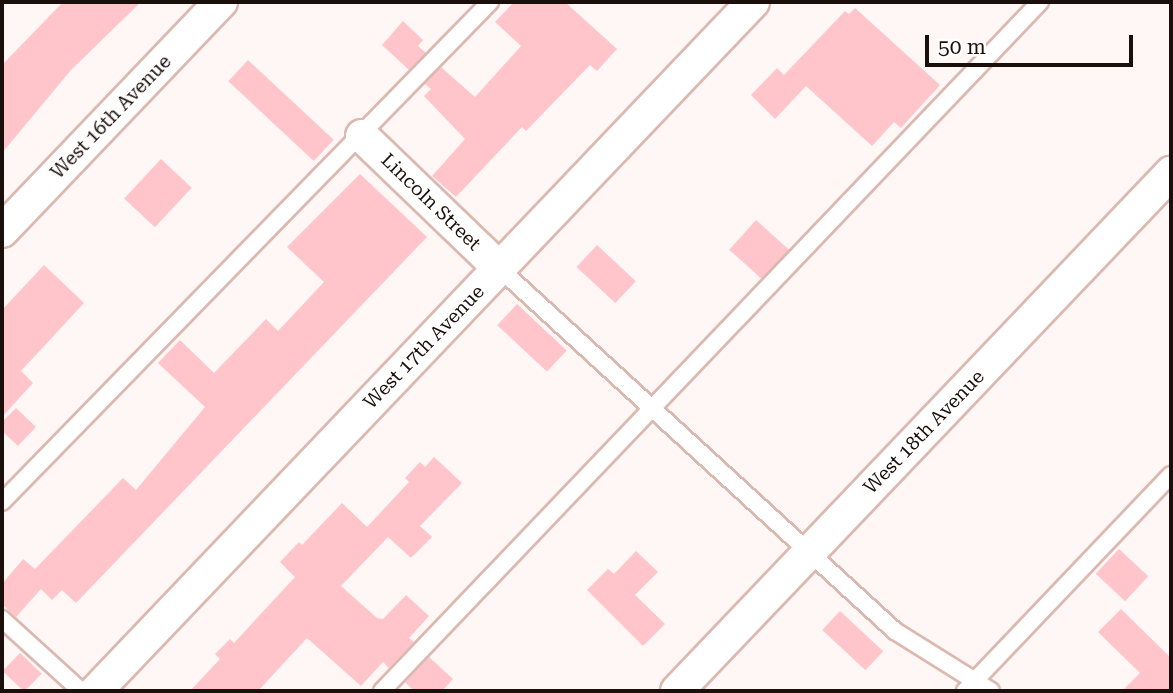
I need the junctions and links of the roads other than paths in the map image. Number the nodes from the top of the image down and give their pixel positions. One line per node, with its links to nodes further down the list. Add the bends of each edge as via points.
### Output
1 (221, 2): 7 (street, West 16th Avenue)
2 (490, 2): 5 (lane)
3 (753, 2): 8 (street, West 17th Avenue)
4 (1040, 2): 9 (lane)
5 (362, 136): 8 (street, Lincoln Street); 11 (lane)
6 (1171, 173): 12 (street, West 18th Avenue)
7 (2, 232)
8 (499, 268): 9 (lane); 16 (street, West 17th Avenue)
9 (650, 407): 12 (lane); 17 (lane)
10 (1171, 475): 14 (lane)
11 (2, 502)
12 (810, 553): 14 (lane, via 895,631); 18 (street, West 18th Avenue)
13 (2, 619): 15 (lane)
14 (969, 687): 19 (lane)
15 (81, 691)
16 (96, 691)
17 (382, 691)
18 (677, 691)
19 (991, 691)

